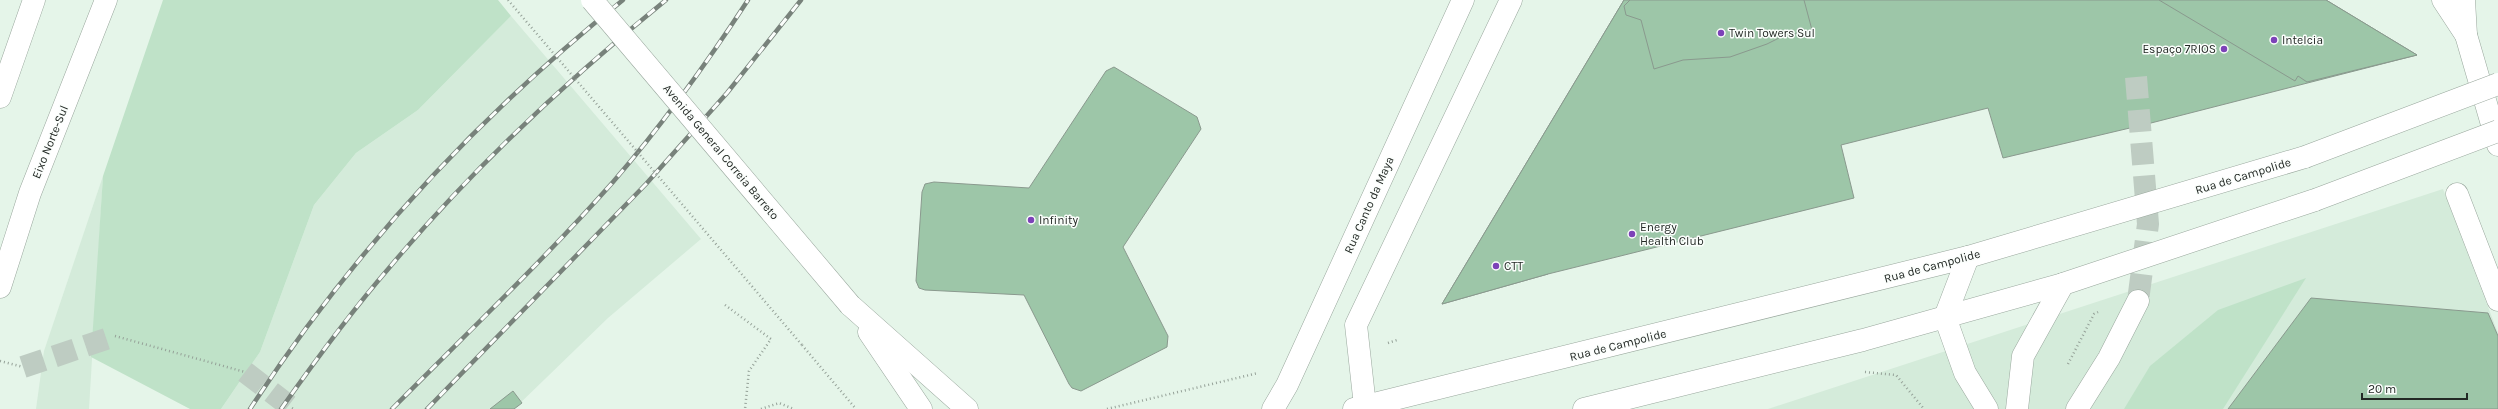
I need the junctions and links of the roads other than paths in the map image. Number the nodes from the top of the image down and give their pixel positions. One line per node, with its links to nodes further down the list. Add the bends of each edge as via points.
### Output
1 (34, 0): 10 (main road)
2 (106, 0): 16 (main road, Eixo Norte-Sul, via 30,193)
3 (592, 0): 19 (main road, Avenida General Correia Barreto, bridge)
4 (1463, 0): 24 (main road, Rua Canto da Maya)
5 (1511, 0): 21 (main road, via 1356,325)
6 (2443, 0): 8 (main road)
7 (2464, 0): 8 (main road)
8 (2466, 35): 12 (main road)
9 (2498, 84): 14 (main road, Rua de Campolide, bridge, via 2305,157)
10 (0, 97)
11 (2498, 131): 15 (main road, bridge, via 2315,200)
12 (2498, 145)
13 (2457, 194): 17 (main road)
14 (1968, 257): 20 (main road); 21 (main road, Rua de Campolide)
15 (2063, 284): 20 (main road); 27 (main road, via 2023,356)
16 (0, 287)
17 (2498, 300)
18 (2138, 301): 28 (main road, via 2109,358)
19 (850, 305): 22 (main road, Avenida General Correia Barreto); 23 (main road, Avenida General Correia Barreto)
20 (1945, 317): 25 (main road); 26 (main road, via 1965,373)
21 (1360, 408)
22 (921, 409)
23 (967, 409)
24 (1273, 409)
25 (1584, 409)
26 (1986, 409)
27 (2017, 409)
28 (2077, 409)

